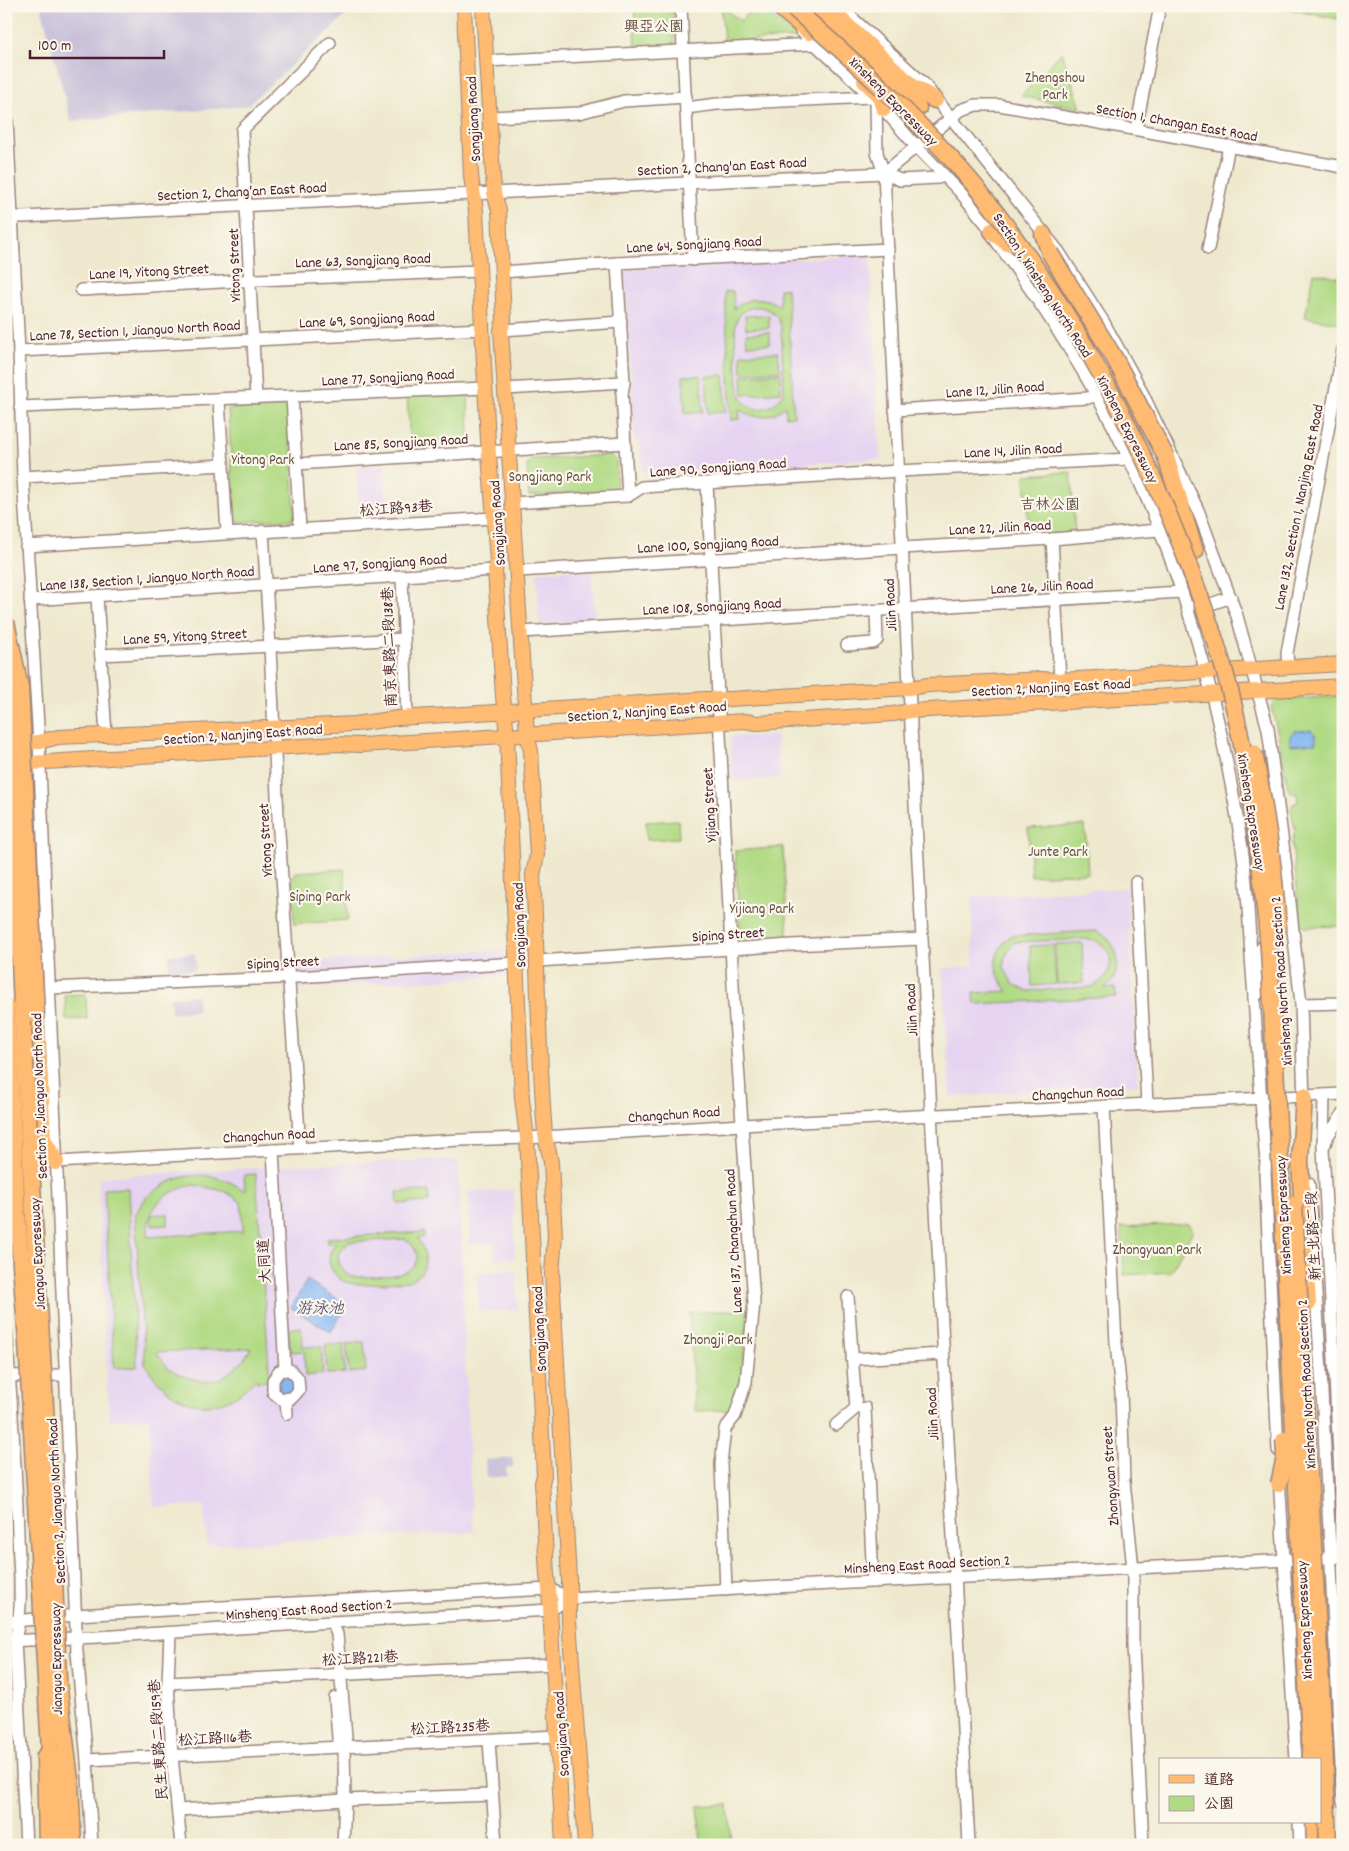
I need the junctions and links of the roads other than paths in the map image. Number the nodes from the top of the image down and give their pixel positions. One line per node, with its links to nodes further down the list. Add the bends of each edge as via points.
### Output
1 (464, 6): 29 (main road, Songjiang Road, via 471,176)
2 (482, 6): 14 (main road, Songjiang Road)
3 (681, 6): 13 (street)
4 (770, 6): 12 (street, Section 1, Xinsheng North Road)
5 (778, 6): 15 (highway)
6 (791, 6): 80 (highway, Xinsheng Expressway, bridge, via 863,68 912,116 959,167 1022,248 1073,325 1111,392)
7 (807, 6): 80 (highway, Xinsheng Expressway, via 944,136 982,179 1053,275 1127,400)
8 (826, 6): 16 (highway, via 913,87)
9 (839, 6): 16 (street, Section 1, Xinsheng North Road, via 922,83)
10 (1160, 6): 21 (street)
11 (330, 44): 30 (street, Yitong Street, via 242,130)
12 (815, 44): 13 (street); 15 (street, Section 1, Xinsheng North Road)
13 (683, 51): 14 (street); 18 (street)
14 (486, 61): 19 (main road, Songjiang Road)
15 (875, 97): 18 (street, via 717,104); 22 (street, Section 1, Xinsheng North Road); 25 (street, Jilin Road, via 877,153)
16 (935, 100): 20 (street, Section 1, Xinsheng North Road)
17 (6, 101): 31 (street, Section 2, Jianguo North Road)
18 (686, 102): 19 (street, via 624,100 579,113); 27 (street)
19 (490, 117): 28 (main road, Songjiang Road)
20 (951, 118): 21 (street, Section 1, Changan East Road, via 966,108 992,104); 22 (street); 33 (street, Section 1, Xinsheng North Road)
21 (1136, 129): 23 (street, Section 1, Changan East Road)
22 (916, 146): 25 (street); 26 (street, Section 1, Xinsheng North Road)
23 (1229, 146): 24 (street, Section 1, Changan East Road); 34 (street)
24 (1343, 167)
25 (884, 174): 26 (street, Section 2, Chang'an East Road, via 900,180); 27 (street, Section 2, Chang'an East Road); 35 (street, Jilin Road)
26 (944, 175): 32 (street, Section 1, Xinsheng North Road)
27 (690, 183): 28 (street, Section 2, Chang'an East Road); 36 (street)
28 (494, 193): 29 (street, Section 2, Chang'an East Road); 39 (main road, Songjiang Road, via 499,210)
29 (475, 194): 30 (street, Section 2, Chang’an East Road); 38 (main road, Songjiang Road)
30 (247, 206): 31 (street, Section 2, Chang’an East Road); 40 (street, Yitong Street)
31 (9, 216): 46 (street, Section 2, Jianguo North Road)
32 (992, 231): 51 (street, Section 1, Xinsheng North Road); 80 (highway, bridge, via 1007,243 1079,353 1162,517)
33 (1043, 234): 57 (street, Section 1, Xinsheng North Road, via 1059,252 1103,321); 80 (highway, bridge, via 1050,252 1116,359 1166,457)
34 (1208, 249)
35 (888, 250): 36 (street, Lane 64, Songjiang Road); 56 (street, Jilin Road)
36 (694, 260): 37 (street, Lane 64, Songjiang Road)
37 (618, 263): 39 (street, Lane 64, Songjiang Road); 42 (street)
38 (479, 271): 40 (street, Lane 63, Songjiang Road); 43 (main road, Songjiang Road)
39 (503, 272): 44 (main road, Songjiang Road, via 504,320)
40 (250, 280): 41 (street, Lane 19, Yitong Street); 45 (street, Yitong Street)
41 (81, 290)
42 (620, 322): 44 (street); 48 (street)
43 (482, 329): 45 (street, Lane 69, Songjiang Road); 49 (main road, Songjiang Road)
44 (501, 330): 50 (main road, Songjiang Road)
45 (253, 340): 46 (street, Lane 78, Section 1, Jianguo North Road); 53 (street, Yitong Street)
46 (19, 351): 55 (street, Section 2, Jianguo North Road)
47 (1342, 351): 102 (street, Lane 132, Section 1, Nanjing East Road, via 1286,653)
48 (624, 382): 50 (street); 58 (street)
49 (485, 388): 52 (street, Lane 77, Songjiang Road); 61 (main road, Songjiang Road)
50 (505, 389): 60 (main road, Songjiang Road)
51 (1096, 395): 56 (street, Lane 12, Jilin Road); 59 (street, via 1108,398 1129,443); 62 (street, Section 1, Xinsheng North Road)
52 (292, 397): 53 (street); 63 (street)
53 (256, 398): 54 (street)
54 (219, 400): 55 (street); 64 (street)
55 (20, 407): 66 (street, Section 2, Jianguo North Road)
56 (895, 410): 65 (street, Jilin Road)
57 (1163, 433): 59 (street); 88 (street, Section 1, Xinsheng North Road, via 1198,510)
58 (625, 442): 60 (street, Lane 85, Songjiang Road); 68 (street)
59 (1139, 445): 70 (street, via 1135,454 1156,506)
60 (508, 450): 61 (street, Lane 85, Songjiang Road); 69 (main road, Songjiang Road)
61 (489, 452): 63 (street, Lane 85, Songjiang Road); 71 (main road, Songjiang Road)
62 (1129, 458): 65 (street, Lane 14, Jilin Road); 70 (street, Section 1, Xinsheng North Road)
63 (296, 464): 72 (street)
64 (223, 465): 66 (street); 75 (street)
65 (898, 471): 67 (street, Lane 90, Songjiang Road); 78 (street, Jilin Road)
66 (23, 477): 77 (street, Section 2, Jianguo North Road)
67 (706, 484): 68 (street, Lane 90, Songjiang Road, via 642,487); 81 (street, Yijiang Street)
68 (628, 496): 69 (street, Lane 90, Songjiang Road)
69 (512, 503): 83 (main road, Songjiang Road)
70 (1152, 512): 73 (street, Section 1, Xinsheng North Road)
71 (494, 518): 72 (street, 松江路93巷); 82 (main road, Songjiang Road)
72 (300, 529): 74 (street)
73 (1159, 530): 76 (street, Lane 22, Jilin Road); 79 (street, Section 1, Xinsheng North Road)
74 (263, 531): 75 (street); 85 (street, Yitong Street)
75 (227, 533): 77 (street)
76 (1052, 539): 78 (street, Lane 22, Jilin Road); 90 (street)
77 (26, 546): 89 (street, Section 2, Jianguo North Road)
78 (902, 547): 81 (street, Lane 100, Songjiang Road); 91 (street, Jilin Road)
79 (1168, 551): 86 (street, Section 1, Xinsheng North Road); 88 (street, via 1179,563 1193,603 1208,605)
80 (1192, 556): 109 (highway, Xinsheng Expressway, bridge); 170 (highway, Xinsheng Expressway, bridge, via 1228,649 1244,708 1260,784 1277,900)
81 (710, 559): 83 (street, Lane 100, Songjiang Road); 93 (street, Yijiang Street)
82 (495, 570): 84 (street, Lane 97, Songjiang Road); 113 (main road, Songjiang Road)
83 (516, 571): 95 (main road, Songjiang Road)
84 (402, 576): 85 (street, Lane 97, Songjiang Road); 96 (street, 南京東路二段138巷)
85 (267, 586): 87 (street, Lane 138, Section 1, Jianguo North Road); 98 (street, Yitong Street)
86 (1182, 592): 90 (street, Lane 26, Jilin Road); 104 (street, Section 1, Xinsheng North Road)
87 (97, 596): 89 (street, Lane 138, Section 1, Jianguo North Road); 99 (street)
88 (1231, 597): 103 (street, Section 1, Xinsheng North Road)
89 (30, 600): 122 (street, Section 2, Jianguo North Road)
90 (1055, 600): 91 (street, Lane 26, Jilin Road); 105 (street)
91 (905, 609): 92 (street, Lane 108, Songjiang Road); 107 (street, Jilin Road)
92 (876, 611): 93 (street, Lane 108, Songjiang Road); 97 (street, via 877,640)
93 (714, 620): 95 (street, Lane 108, Songjiang Road); 111 (street, Yijiang Street)
94 (6, 622): 157 (highway, bridge, via 20,687 43,1139)
95 (521, 632): 112 (main road, Songjiang Road)
96 (403, 639): 98 (street, Lane 59, Yitong Street); 115 (street, 南京東路二段138巷)
97 (847, 645)
98 (270, 647): 99 (street, Lane 59, Yitong Street); 117 (street, Yitong Street)
99 (101, 655): 118 (street)
100 (6, 664): 194 (highway, Jianguo Expressway, bridge, via 52,1526)
101 (1343, 664): 102 (main road, Section 2, Nanjing East Road)
102 (1288, 667): 103 (main road, Section 2, Nanjing East Road)
103 (1251, 670): 104 (main road, Section 2, Nanjing East Road); 108 (street, Xinsheng North Road Section 2)
104 (1207, 672): 105 (main road, Section 2, Nanjing East Road); 110 (street, Xinsheng North Road Section 2)
105 (1060, 680): 107 (main road, Section 2, Nanjing East Road, via 1041,678)
106 (1343, 686): 108 (main road, Section 2, Nanjing East Road)
107 (909, 688): 111 (main road, Section 2, Nanjing East Road); 114 (street, Jilin Road)
108 (1257, 691): 109 (main road, Section 2, Nanjing East Road); 127 (street, Xinsheng North Road Section 2, via 1268,730)
109 (1230, 692): 110 (main road, Section 2, Nanjing East Road); 131 (highway, Xinsheng Expressway, bridge, via 1258,848)
110 (1212, 693): 114 (main road, Section 2, Nanjing East Road); 121 (street, Xinsheng North Road Section 2)
111 (718, 700): 112 (main road, Section 2, Nanjing East Road); 116 (street, Yijiang Street)
112 (525, 710): 113 (main road, Section 2, Nanjing East Road); 119 (main road, Songjiang Road)
113 (506, 711): 115 (main road, Section 2, Nanjing East Road); 120 (main road, Songjiang Road)
114 (910, 711): 116 (main road, Section 2, Nanjing East Road); 130 (street, Jilin Road)
115 (406, 717): 117 (main road, Section 2, Nanjing East Road, via 355,724)
116 (720, 723): 119 (main road, Section 2, Nanjing East Road); 132 (street, Yijiang Street)
117 (274, 728): 118 (main road, Section 2, Nanjing East Road); 124 (street, Yitong Street)
118 (106, 735): 122 (main road, Section 2, Nanjing East Road)
119 (527, 735): 120 (main road, Section 2, Nanjing East Road); 133 (main road, Songjiang Road, via 531,751 538,855 534,875)
120 (507, 736): 124 (main road, Section 2, Nanjing East Road); 134 (main road, Songjiang Road)
121 (1221, 736): 127 (street, via 1232,750 1242,807 1256,810); 137 (street, Xinsheng North Road Section 2, via 1242,849)
122 (39, 742): 123 (main road, Section 2, Nanjing East Road); 125 (street, Section 2, Jianguo North Road)
123 (6, 744)
124 (276, 748): 125 (main road, Section 2, Nanjing East Road); 135 (street, Yitong Street)
125 (40, 763): 126 (main road, Section 2, Nanjing East Road); 136 (street, Section 2, Jianguo North Road)
126 (6, 764)
127 (1279, 807): 129 (street, Xinsheng North Road Section 2)
128 (1136, 882): 145 (street)
129 (1294, 933): 131 (street); 139 (street, Xinsheng North Road Section 2)
130 (922, 939): 132 (street, Siping Street); 148 (street, Jilin Road)
131 (1270, 942): 137 (street, via 1261,949 1263,987); 172 (highway, bridge, via 1266,1041 1285,1457); 201 (highway, Xinsheng Expressway, bridge)
132 (732, 949): 133 (street, Siping Street); 149 (street, Yijiang Street)
133 (537, 961): 150 (main road, Songjiang Road)
134 (518, 963): 135 (street, Siping Street); 151 (main road, Songjiang Road, via 523,1118)
135 (289, 978): 136 (street, Siping Street); 153 (street, Yitong Street)
136 (50, 988): 157 (street, Section 2, Jianguo North Road)
137 (1254, 998): 144 (street, Xinsheng North Road Section 2)
138 (1343, 1003): 139 (street)
139 (1301, 1004): 143 (street, Xinsheng North Road Section 2)
140 (6, 1006): 158 (highway, Jianguo Expressway, bridge)
141 (1343, 1094): 142 (street, Changchun Road)
142 (1324, 1095): 143 (street, Changchun Road); 154 (street, 新生北路二段)
143 (1304, 1096): 144 (street, Changchun Road); 170 (highway, bridge, via 1300,1161 1311,1365); 175 (street, Xinsheng North Road Section 2, via 1321,1372)
144 (1260, 1098): 145 (street, Changchun Road); 172 (street, Xinsheng North Road Section 2, via 1266,1162)
145 (1147, 1104): 146 (street, Changchun Road)
146 (1104, 1106): 148 (street, Changchun Road); 177 (street, Zhongyuan Street, via 1124,1481)
147 (1343, 1114): 154 (street, 新生北路二段, via 1327,1137)
148 (931, 1115): 149 (street, Changchun Road); 161 (street, Jilin Road)
149 (742, 1125): 150 (street, Changchun Road); 181 (street, Lane 137, Changchun Road, via 754,1303 746,1382 736,1416 725,1429 721,1464)
150 (545, 1137): 151 (street, Changchun Road); 182 (main road, Songjiang Road, via 550,1153 555,1236 552,1273)
151 (527, 1138): 153 (street, Changchun Road); 180 (main road, Songjiang Road)
152 (6, 1148): 158 (highway, bridge)
153 (300, 1148): 155 (street, Changchun Road)
154 (1324, 1148): 171 (street, 新生北路二段)
155 (273, 1150): 157 (street, Changchun Road); 163 (street, 大同道)
156 (6, 1162): 157 (street, Changchun Road)
157 (56, 1162): 164 (street, Section 2, Jianguo North Road)
158 (17, 1214): 194 (highway, Jianguo Expressway, bridge)
159 (848, 1297): 162 (street)
160 (6, 1329): 165 (street)
161 (944, 1354): 162 (street); 178 (street, Jilin Road)
162 (852, 1359): 169 (street, via 856,1408)
163 (285, 1370): 166 (street, via 279,1371 273,1380 273,1392); 166 (street, via 290,1370 298,1378 299,1390 292,1398)
164 (64, 1375): 165 (street); 184 (street, Section 2, Jianguo North Road)
165 (8, 1376): 173 (street)
166 (286, 1399): 168 (street)
167 (864, 1408): 179 (street)
168 (287, 1414)
169 (836, 1425)
170 (1309, 1474): 224 (highway, Xinsheng Expressway, bridge)
171 (1342, 1475): 175 (street, 新生北路二段, via 1341,1545)
172 (1279, 1484): 176 (street, Xinsheng North Road Section 2)
173 (11, 1492): 185 (street)
174 (1343, 1557): 175 (street, Minsheng East Road Section 2)
175 (1328, 1558): 176 (street, Minsheng East Road Section 2, bridge); 191 (street, Xinsheng North Road Section 2)
176 (1284, 1560): 177 (street, Minsheng East Road Section 2); 200 (street, Xinsheng North Road Section 2)
177 (1133, 1568): 178 (street, Minsheng East Road Section 2); 221 (street, Zhongyuan Street, via 1133,1646)
178 (955, 1578): 179 (street, Minsheng East Road Section 2); 220 (street, Jilin Road)
179 (874, 1582): 181 (street, Minsheng East Road Section 2)
180 (549, 1589): 182 (street, Minsheng East Road Section 2); 183 (main road, Songjiang Road); 184 (street, Minsheng East Road Section 2)
181 (726, 1590): 182 (street, Minsheng East Road Section 2)
182 (569, 1598): 183 (street); 219 (main road, Songjiang Road)
183 (551, 1610): 187 (street, Minsheng East Road Section 2); 192 (main road, Songjiang Road)
184 (76, 1615): 185 (street, Minsheng East Road Section 2); 189 (street, Section 2, Jianguo North Road)
185 (20, 1621): 186 (street, Minsheng East Road Section 2); 190 (street)
186 (6, 1622)
187 (332, 1622): 188 (street, Minsheng East Road Section 2); 193 (street, via 337,1634)
188 (170, 1632): 189 (street, Minsheng East Road Section 2); 195 (street, 民生東路二段159巷)
189 (77, 1638): 190 (street, Minsheng East Road Section 2); 202 (street, Section 2, Jianguo North Road)
190 (11, 1640): 209 (street)
191 (1339, 1661): 205 (street, Xinsheng North Road Section 2)
192 (554, 1664): 193 (street, 松江路221巷); 196 (main road, Songjiang Road)
193 (336, 1674): 195 (street, 松江路221巷); 198 (street, via 346,1737)
194 (52, 1681): 210 (highway, via 44,1779); 211 (highway, Jianguo Expressway); 212 (highway, Jianguo Expressway); 213 (highway, via 70,1781)
195 (168, 1683): 199 (street, 民生東路二段159巷)
196 (557, 1736): 197 (street, 松江路235巷); 218 (main road, Songjiang Road)
197 (489, 1740): 198 (street, 松江路235巷); 203 (street)
198 (344, 1747): 199 (street, 松江路116巷); 204 (street)
199 (172, 1756): 202 (street, 松江路116巷); 206 (street, 民生東路二段159巷)
200 (1296, 1758)
201 (1311, 1758)
202 (87, 1760): 214 (street, Section 2, Jianguo North Road)
203 (492, 1795): 204 (street); 217 (street)
204 (345, 1800): 206 (street); 216 (street)
205 (1343, 1802)
206 (178, 1810): 215 (street, 民生東路二段159巷)
207 (1299, 1824): 222 (street)
208 (1314, 1824): 223 (highway)
209 (26, 1845)
210 (47, 1845)
211 (54, 1845)
212 (62, 1845)
213 (73, 1845)
214 (92, 1845)
215 (181, 1845)
216 (343, 1845)
217 (496, 1845)
218 (563, 1845)
219 (585, 1845)
220 (969, 1845)
221 (1143, 1845)
222 (1300, 1845)
223 (1315, 1845)
224 (1328, 1845)

